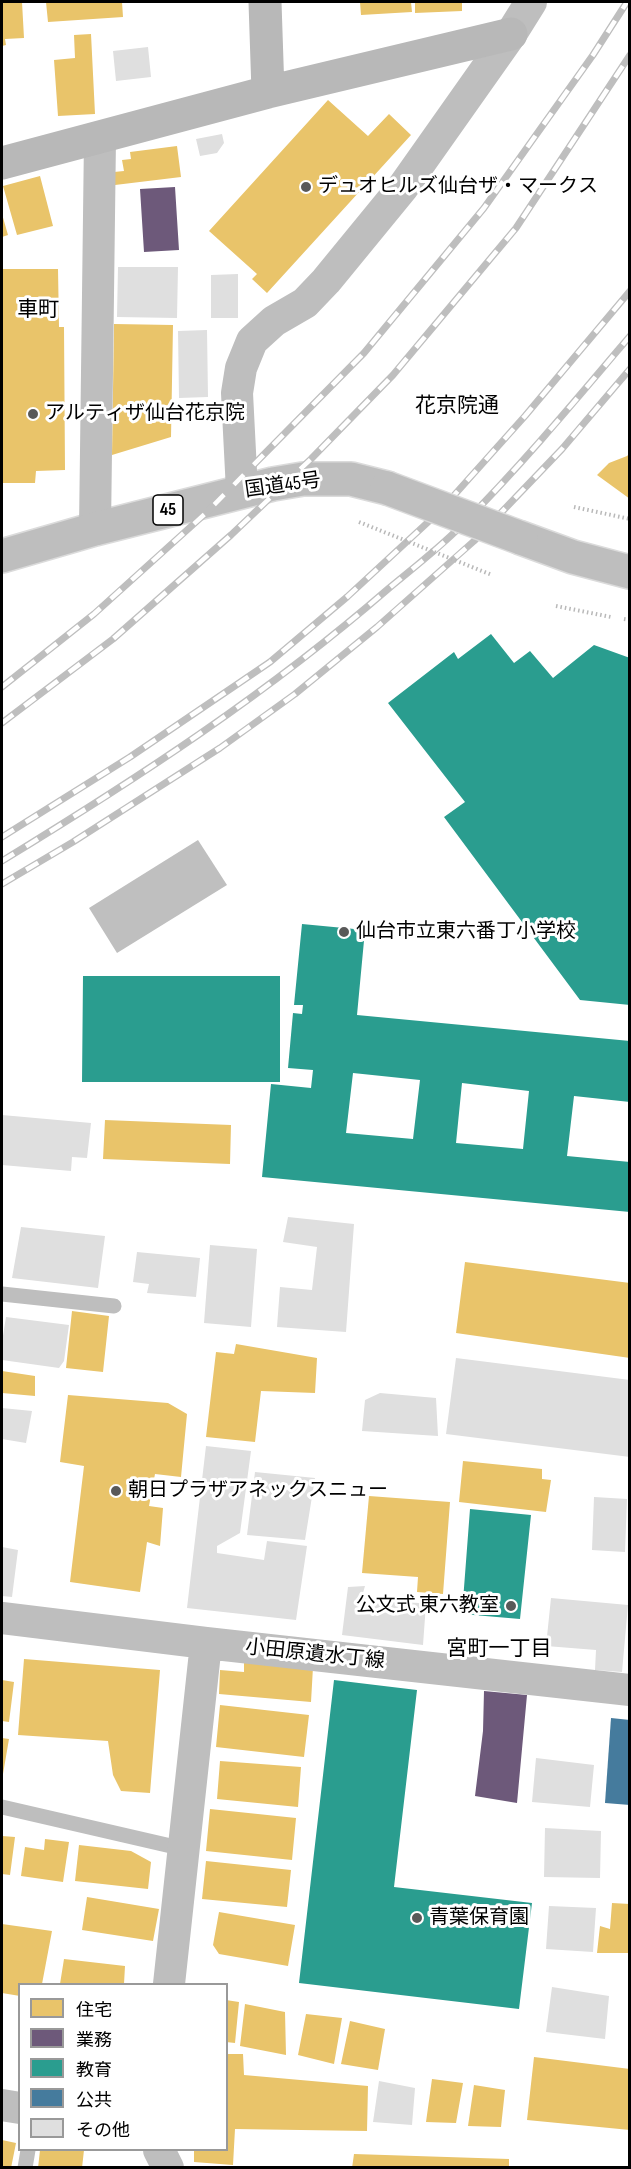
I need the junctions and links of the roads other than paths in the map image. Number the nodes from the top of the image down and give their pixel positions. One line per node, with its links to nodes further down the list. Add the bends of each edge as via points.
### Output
1 (265, 2): 4 (street)
2 (531, 2): 3 (street)
3 (511, 34): 4 (street); 7 (street, via 403,187 326,281 305,303 274,321 252,341 241,368 237,393)
4 (268, 92): 5 (street)
5 (100, 138): 6 (street); 8 (street)
6 (2, 163)
7 (242, 491): 8 (highway, 国道45号 / 45); 10 (highway, 国道45号 / 45, bridge, via 303,478 351,479 387,488 573,557)
8 (94, 529): 9 (highway, 国道45号 / 45)
9 (2, 556)
10 (630, 572)
11 (2, 1294): 12 (lane)
12 (114, 1306)
13 (2, 1618): 14 (street, 小田原遺水丁線)
14 (206, 1643): 15 (street, 小田原遺水丁線); 17 (street)
15 (630, 1690)
16 (2, 1807): 17 (lane)
17 (184, 1849): 18 (street)
18 (169, 1983)
19 (2, 2104): 20 (street)
20 (18, 2108)
21 (28, 2151): 23 (lane)
22 (160, 2151): 24 (street)
23 (25, 2168)
24 (168, 2168)

